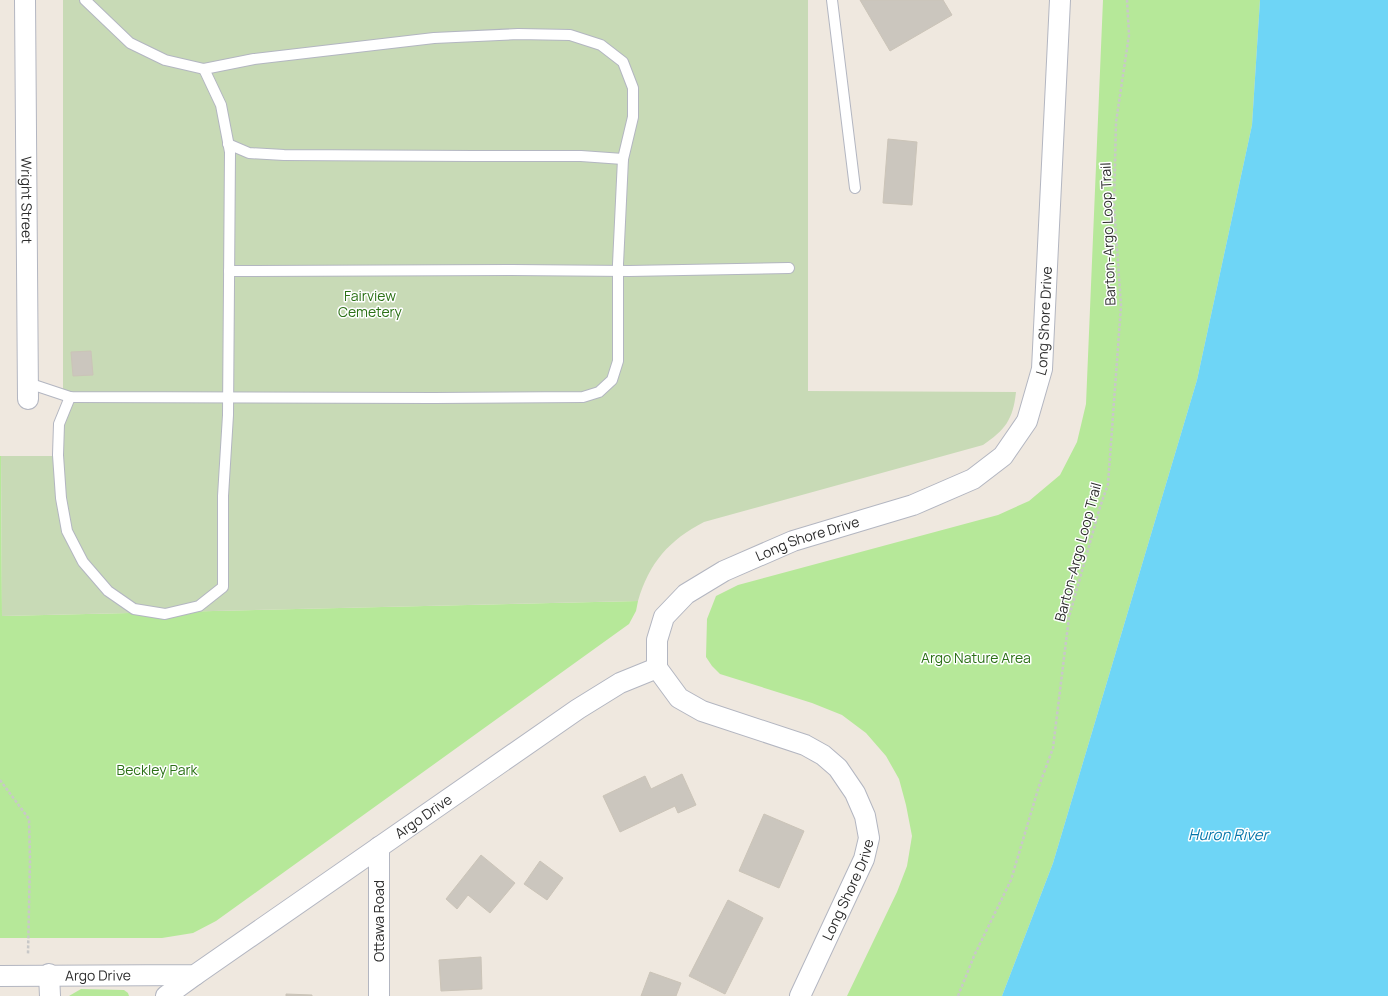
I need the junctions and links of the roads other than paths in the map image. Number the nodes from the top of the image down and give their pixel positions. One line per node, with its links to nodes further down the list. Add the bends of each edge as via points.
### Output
1 (25, 0): 12 (street, Wright Street)
2 (85, 0): 5 (lane, via 130,43 165,60)
3 (832, 0): 8 (lane)
4 (1060, 0): 15 (street, Long Shore Drive, via 1042,369 1028,421 1003,456 973,479 913,505 792,541 724,571 686,594 664,618 657,640)
5 (204, 69): 6 (lane, via 221,105); 7 (lane, via 254,59 434,38 518,34 570,35 601,45 622,62 625,68 633,88 633,117)
6 (228, 144): 7 (lane, via 249,153 284,155 581,156); 10 (lane)
7 (623, 159): 11 (lane)
8 (855, 188)
9 (789, 268): 11 (lane)
10 (229, 271): 11 (lane); 14 (lane)
11 (618, 271): 14 (lane, via 618,361 612,380 599,392 583,397)
12 (28, 391): 13 (lane)
13 (70, 397): 14 (lane); 14 (lane, via 59,424 58,455 61,498 67,531 84,562 108,591 134,609 165,614 199,606 222,587)
14 (228, 398)
15 (658, 668): 16 (street, Argo Drive, via 620,683 578,709); 23 (street, Long Shore Drive, via 679,698 702,711 805,745 822,755 838,768 855,793 865,816 869,838 864,858)
16 (379, 847): 18 (street, Argo Drive); 22 (street, Ottawa Road)
17 (49, 974): 18 (street, Argo Drive); 19 (street, Argo Drive); 20 (street)
18 (195, 975): 21 (street, Argo Drive)
19 (0, 976)
20 (50, 996)
21 (166, 996)
22 (379, 996)
23 (800, 996)

